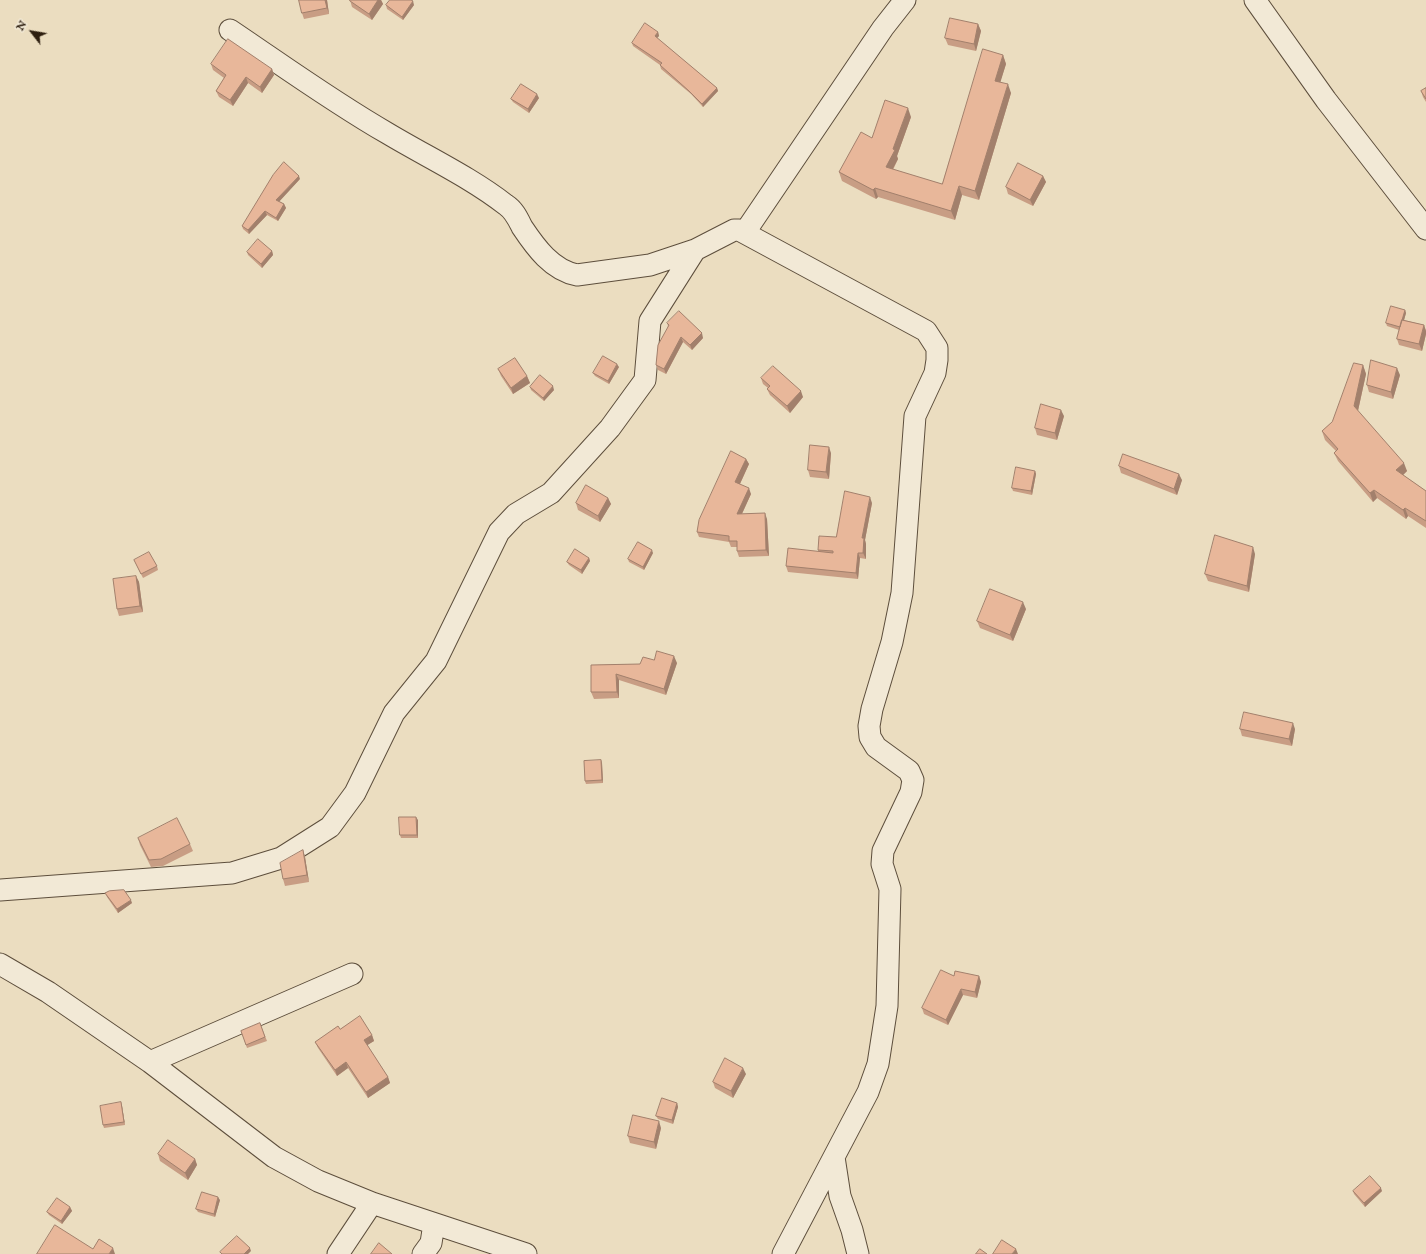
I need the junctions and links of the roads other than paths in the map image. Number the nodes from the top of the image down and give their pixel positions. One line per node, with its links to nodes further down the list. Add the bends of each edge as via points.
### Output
1 (905, 0): 5 (street, via 883,28)
2 (1255, 0): 4 (street, via 1326,100)
3 (230, 30): 6 (street, via 386,132 508,206 545,257 567,273 577,275 650,265)
4 (1426, 229)
5 (745, 232): 6 (street, via 734,230); 11 (street, via 926,331 937,348 935,373 916,416 902,593 892,642 869,726 870,737 876,747 909,771 913,780 911,792 883,851 882,864 890,890 886,1006 878,1064 868,1092)
6 (695, 250): 7 (street, via 650,321 645,380 610,428 551,493 516,514 499,532 436,661 394,713 355,793 330,827 281,858 232,873)
7 (0, 890)
8 (0, 964): 10 (street, via 48,992)
9 (352, 974): 10 (street)
10 (150, 1062): 12 (street, via 274,1157 318,1181)
11 (834, 1156): 17 (street); 18 (street, via 840,1196)
12 (372, 1203): 13 (street); 14 (street)
13 (434, 1224): 15 (street, via 431,1243); 16 (street)
14 (338, 1254)
15 (423, 1254)
16 (526, 1254)
17 (783, 1254)
18 (858, 1254)

